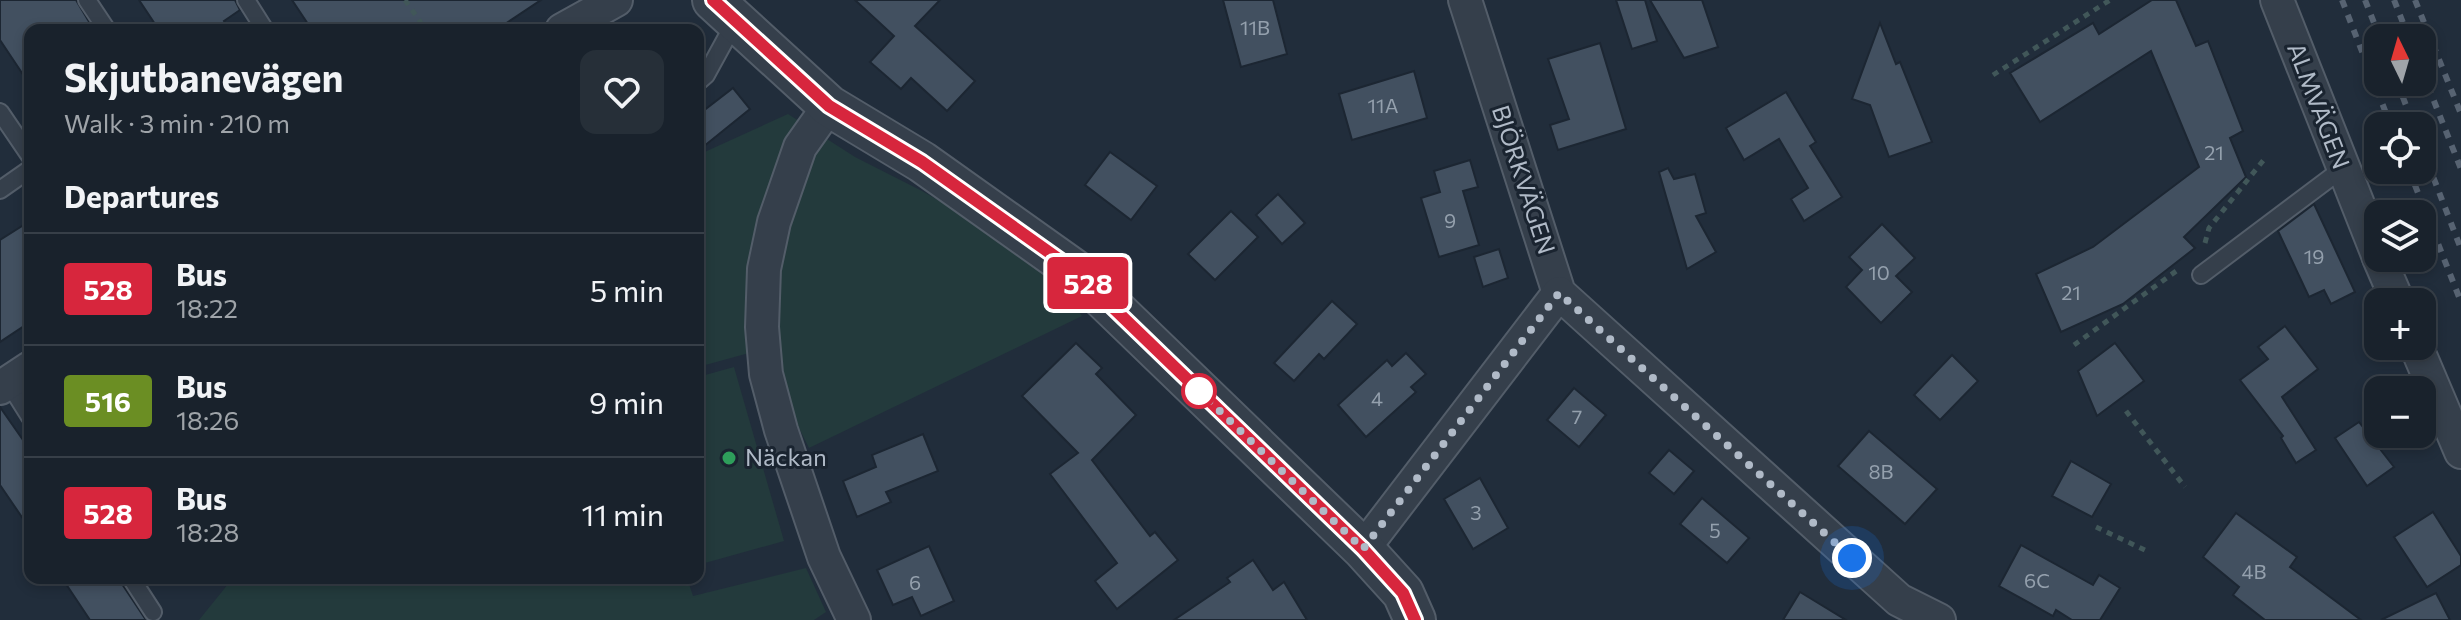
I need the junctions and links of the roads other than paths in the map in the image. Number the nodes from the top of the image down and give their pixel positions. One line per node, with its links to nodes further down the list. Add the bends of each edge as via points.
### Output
1 (87, 0): 7 (lane)
2 (246, 0): 8 (lane)
3 (616, 0): 9 (street)
4 (1465, 0): 19 (street, BJÖRKVÄGEN)
5 (2277, 0): 14 (street, ALMVÄGEN)
6 (724, 11): 10 (lane); 11 (street)
7 (103, 24)
8 (261, 24)
9 (573, 24)
10 (704, 77)
11 (829, 106): 24 (street, via 922,162 1074,270); 27 (street, via 800,147 774,222 764,269 762,327 766,374 781,430 824,557)
12 (0, 112): 13 (lane)
13 (24, 147)
14 (2342, 169): 17 (street, ALMVÄGEN); 18 (lane)
15 (24, 173): 16 (lane)
16 (0, 190)
17 (2364, 221)
18 (2201, 275)
19 (1559, 293): 24 (street); 29 (street, via 1899,600)
20 (2422, 360): 23 (street)
21 (13, 379): 22 (lane)
22 (24, 404)
23 (2461, 452)
24 (1363, 549): 28 (street, via 1403,593)
25 (135, 584): 26 (lane)
26 (153, 612)
27 (854, 620)
28 (1415, 620)
29 (1939, 620)

